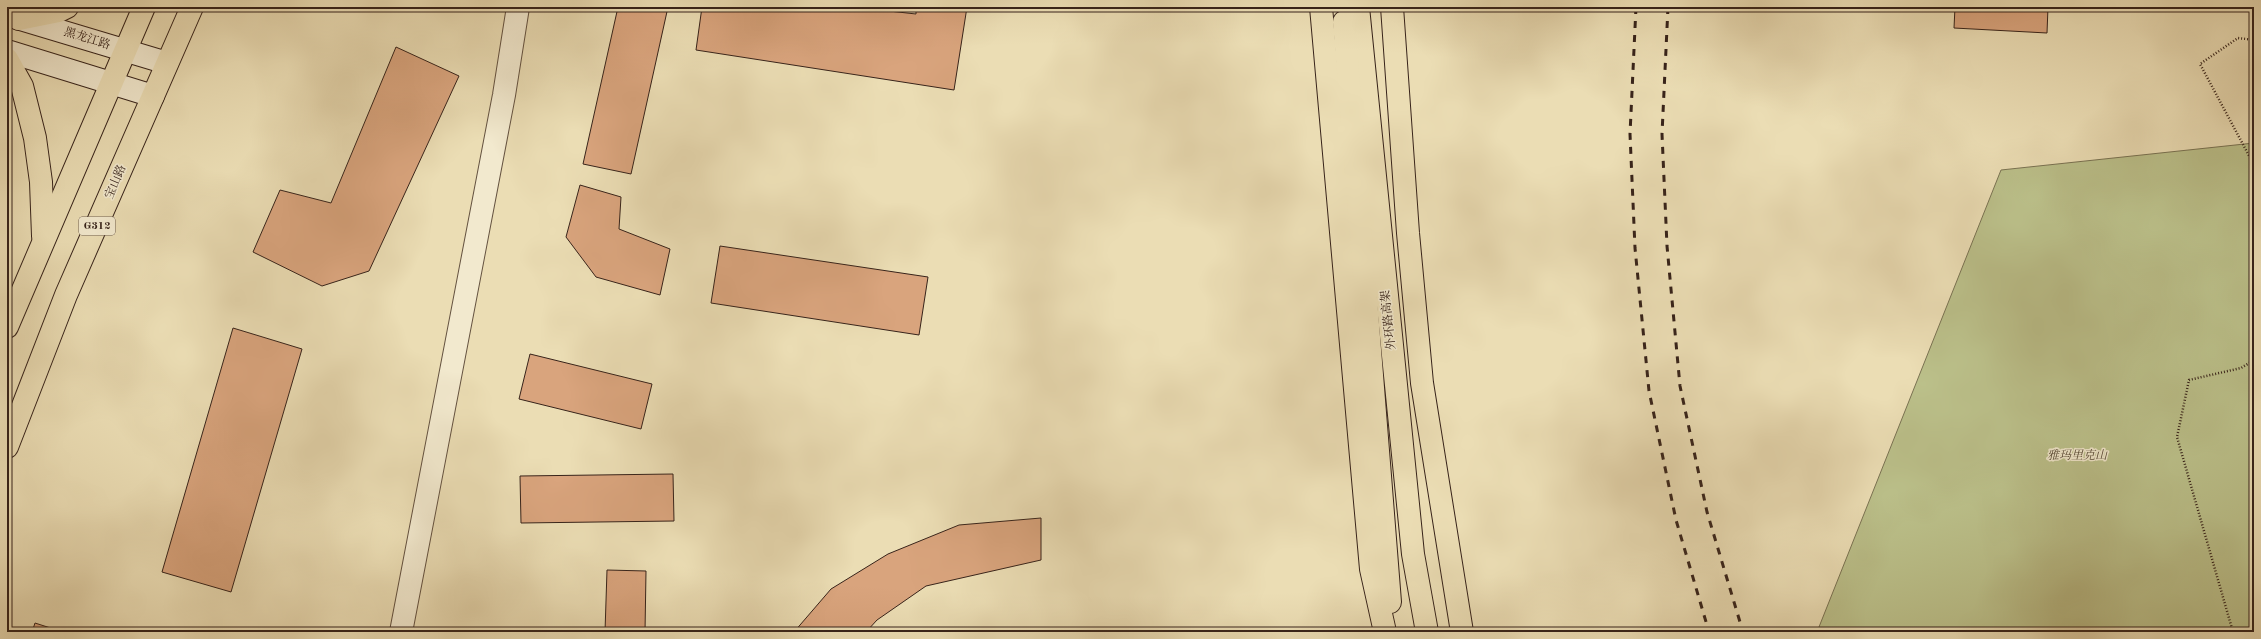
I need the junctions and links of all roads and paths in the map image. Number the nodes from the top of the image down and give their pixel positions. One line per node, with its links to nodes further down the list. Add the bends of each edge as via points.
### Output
1 (67, 7): 9 (main road, via 59,11)
2 (144, 7): 11 (main road)
3 (192, 7): 14 (main road, 宝山路 / G312)
4 (518, 7): 22 (street, via 504,95)
5 (1321, 7): 23 (main road, via 1372,568)
6 (1343, 7): 24 (main road)
7 (1358, 7): 25 (main road, 外环路高架, via 1413,554)
8 (1392, 7): 26 (main road, via 1408,233 1422,383)
9 (13, 17): 11 (street, 黑龙江路)
10 (2254, 40): 17 (path, via 2238,38 2200,64)
11 (125, 50): 14 (street, 黑龙江路); 15 (main road)
12 (7, 51): 15 (street)
13 (7, 59): 18 (main road, via 22,86 35,138 41,182)
14 (167, 63): 16 (main road, 宝山路 / G312)
15 (110, 83): 16 (street); 18 (main road)
16 (153, 96): 21 (main road, 宝山路 / G312, via 66,295)
17 (2254, 165)
18 (43, 244): 19 (main road)
19 (7, 327)
20 (2254, 360): 27 (path, via 2242,368 2189,380 2177,437)
21 (7, 447)
22 (400, 632)
23 (1385, 632)
24 (1393, 632)
25 (1427, 632)
26 (1462, 632)
27 (2233, 632)

